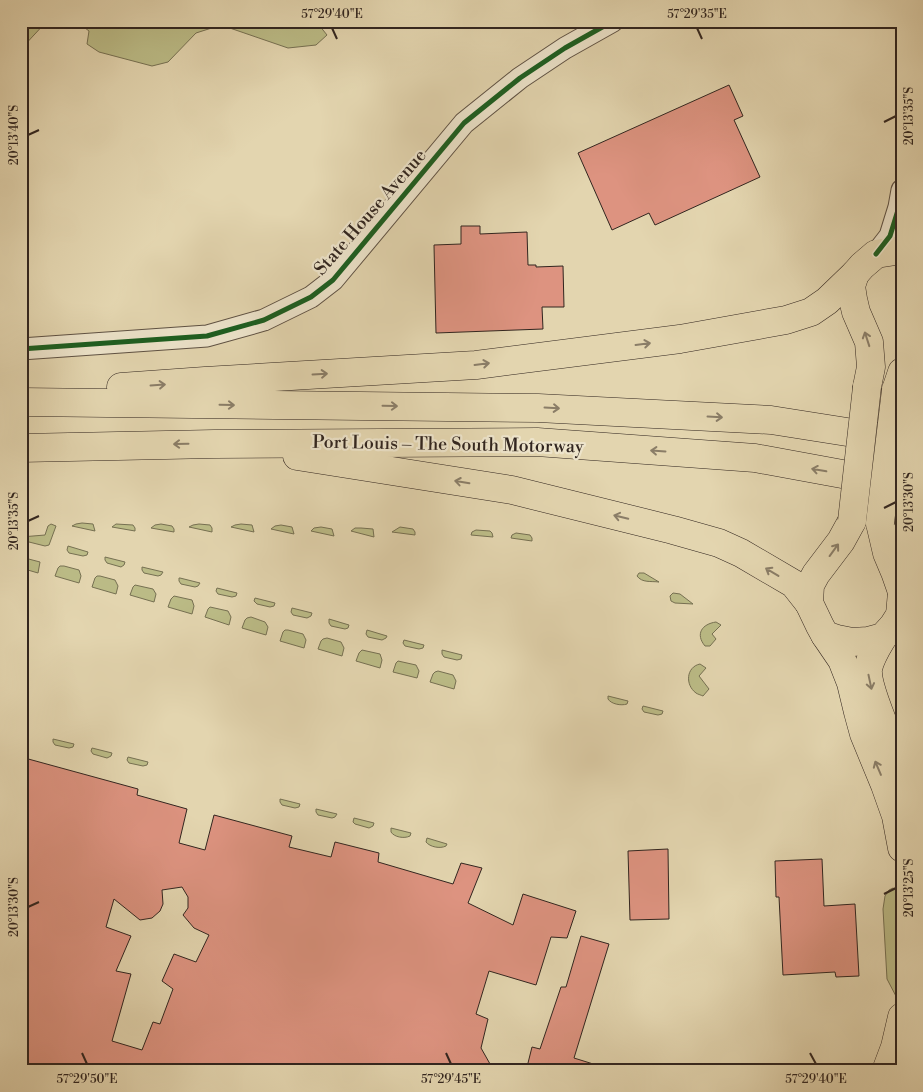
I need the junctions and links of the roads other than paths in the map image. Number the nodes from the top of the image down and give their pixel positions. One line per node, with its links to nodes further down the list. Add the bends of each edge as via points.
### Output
1 (613, 21): 5 (street, State House Avenue, via 520,78 464,123 333,280 310,297 264,320 207,336)
2 (902, 190): 3 (street)
3 (889, 252): 4 (main road, via 862,266)
4 (854, 274): 7 (main road, one-way to 4, via 94,389 476,365 680,339 786,320 810,312 827,301); 12 (main road, one-way to 4, bridge, via 810,585 852,521 871,367 869,342 853,299 851,286)
5 (21, 349)
6 (899, 381): 13 (main road, bridge, via 880,523 897,577)
7 (22, 402): 8 (main road, Port Louis – The South Motorway, one-way to 8, via 538,408 771,420)
8 (902, 441)
9 (214, 444): 10 (main road, Port Louis – The South Motorway, one-way to 10); 11 (main road, Port Louis – The South Motorway, one-way to 9, via 755,458 537,442); 12 (main road, one-way to 9, via 794,584 741,553 673,530 512,490)
10 (21, 448)
11 (902, 485)
12 (809, 603): 14 (main road)
13 (901, 603): 15 (main road, via 893,626)
14 (825, 635): 15 (main road, via 852,642); 17 (main road, one-way to 14, via 896,816 864,734 851,683 842,660)
15 (883, 637): 16 (main road, one-way to 16, via 868,669 869,680)
16 (902, 769)
17 (902, 848)
18 (902, 1017): 19 (main road)
19 (886, 1071)

